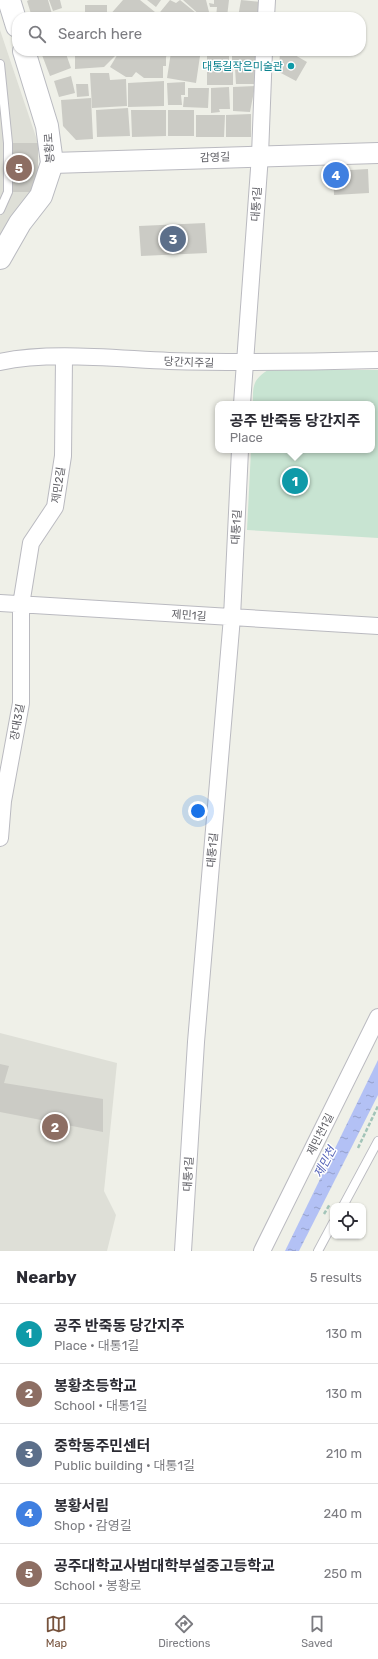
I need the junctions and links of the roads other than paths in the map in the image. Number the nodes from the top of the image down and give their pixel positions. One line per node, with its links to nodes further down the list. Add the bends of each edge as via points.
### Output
1 (9, 0): 3 (main road)
2 (267, 0): 4 (street)
3 (13, 12)
4 (266, 12)
5 (26, 56): 10 (main road, 봉황로, via 47,126)
6 (264, 56): 9 (street, 대통1길)
7 (0, 64): 11 (lane, via 8,143 8,192)
8 (378, 153): 9 (street, 감영길)
9 (260, 155): 10 (street, 감영길); 16 (street, 대통1길)
10 (52, 162): 12 (main road, 봉황로, via 41,196 20,223)
11 (0, 210)
12 (0, 258)
13 (64, 358): 15 (street, 당간지주길); 16 (street, 당간지주길); 20 (street, 제민2길, via 63,456 55,507 31,543)
14 (378, 360): 16 (street, 당간지주길)
15 (0, 362)
16 (244, 364): 17 (street, 대통1길)
17 (242, 401)
18 (240, 453): 21 (street, 대통1길)
19 (0, 603): 20 (street, 제민1길)
20 (21, 605): 21 (street, 제민1길); 23 (street, 장대3길, via 21,703 3,801)
21 (232, 617): 22 (street, 제민1길); 28 (street, 대통1길, via 196,1042)
22 (378, 626)
23 (0, 838)
24 (378, 1017): 29 (street, 제민천1길)
25 (378, 1141): 26 (lane)
26 (344, 1203)
27 (330, 1229): 30 (lane)
28 (183, 1251)
29 (262, 1251)
30 (318, 1251)

